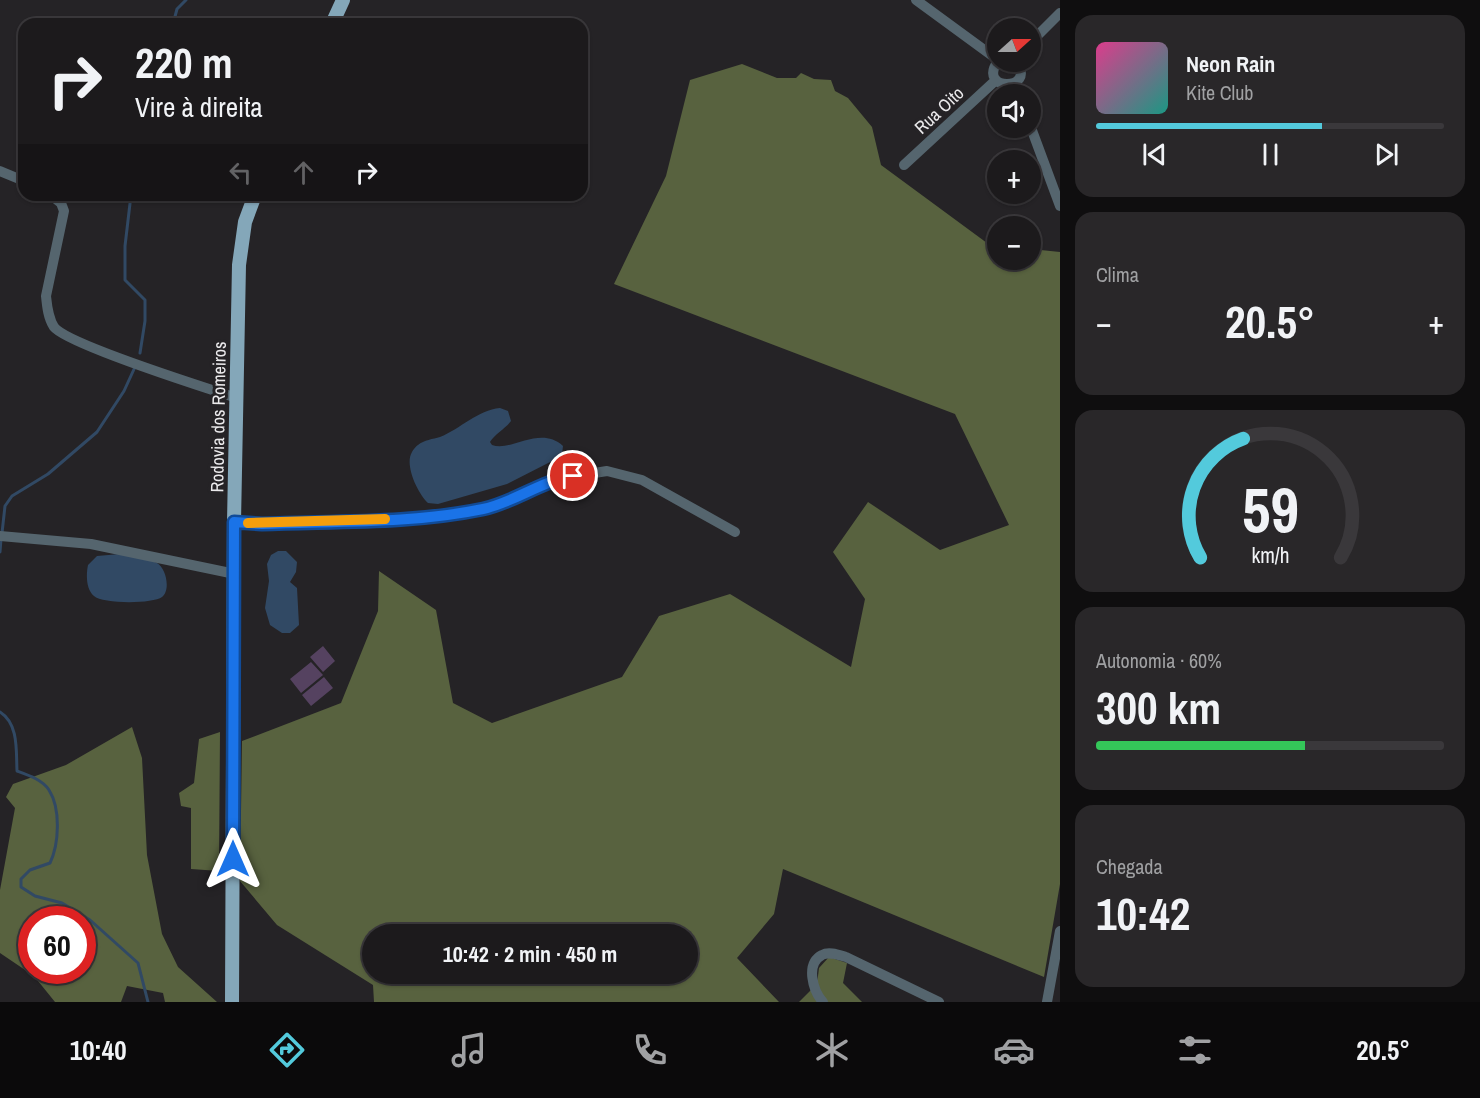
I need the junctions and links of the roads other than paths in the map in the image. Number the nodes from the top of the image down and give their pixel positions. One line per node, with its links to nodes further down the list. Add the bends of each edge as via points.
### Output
1 (343, 0): 4 (main road)
2 (916, 0): 6 (street)
3 (1060, 13): 5 (street)
4 (336, 18)
5 (1041, 33)
6 (987, 53)
7 (993, 72): 9 (street)
8 (1020, 72): 10 (street)
9 (996, 80): 10 (street, via 1007,85); 12 (street, Rua Oito)
10 (1015, 82)
11 (1035, 138): 17 (street)
12 (904, 165)
13 (0, 171): 14 (street)
14 (18, 178)
15 (58, 201): 18 (street, via 64,211 46,296 54,327 89,346)
16 (253, 201): 18 (main road, Rodovia dos Romeiros, via 240,250)
17 (1060, 206)
18 (237, 398): 19 (main road, Rodovia dos Romeiros)
19 (234, 522): 20 (street, via 437,517 486,508 557,479 607,471 642,480); 22 (main road, Rodovia dos Romeiros)
20 (735, 531)
21 (3, 536): 22 (street, via 91,544)
22 (235, 574): 24 (main road, Rodovia dos Romeiros)
23 (1060, 931): 27 (street)
24 (232, 1002)
25 (823, 1002): 26 (street, via 812,971 817,959 830,953)
26 (939, 1002)
27 (1047, 1002)

